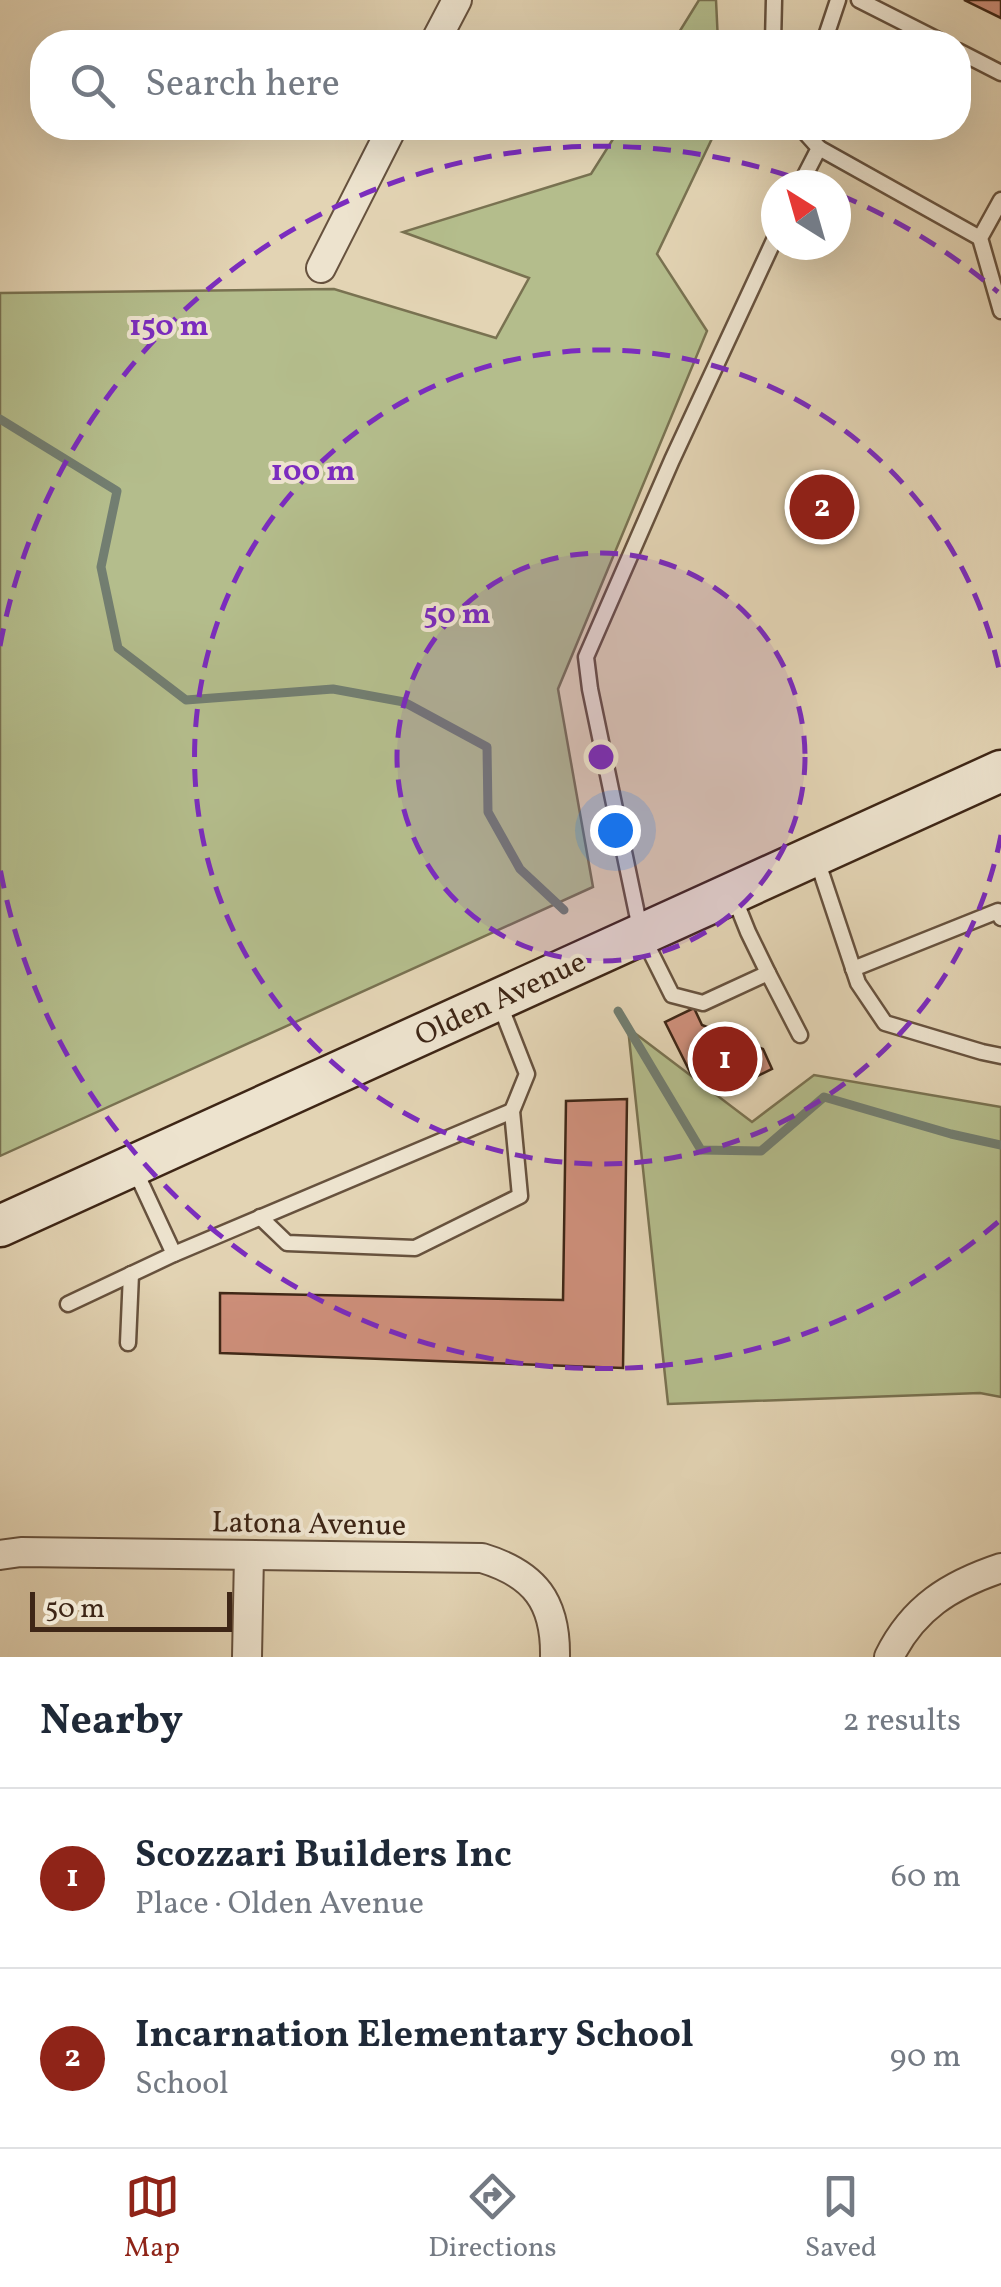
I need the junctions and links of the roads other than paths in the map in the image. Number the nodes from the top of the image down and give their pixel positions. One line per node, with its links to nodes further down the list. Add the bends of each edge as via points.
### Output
1 (457, 0): 5 (street)
2 (774, 0): 6 (lane)
3 (838, 0): 7 (lane)
4 (859, 0): 8 (lane)
5 (441, 30)
6 (773, 30)
7 (828, 30)
8 (918, 30)
9 (971, 58): 10 (lane)
10 (1001, 73)
11 (386, 140): 18 (street)
12 (811, 140): 13 (lane)
13 (818, 148): 14 (lane); 16 (lane)
14 (807, 170)
15 (1001, 200): 16 (lane)
16 (980, 238): 19 (lane)
17 (765, 260): 24 (lane, via 586,656)
18 (321, 268)
19 (1001, 311)
20 (1001, 770): 21 (main road, Olden Avenue)
21 (815, 854): 22 (main road, Olden Avenue); 25 (lane)
22 (732, 892): 24 (main road, Olden Avenue); 26 (lane)
23 (1001, 918): 25 (lane, via 998,910)
24 (641, 933): 26 (lane, via 672,995 703,1004); 27 (main road, Olden Avenue)
25 (853, 969): 29 (lane, via 885,1023)
26 (768, 972): 28 (lane)
27 (498, 1000): 30 (lane, via 528,1074); 31 (main road, Olden Avenue)
28 (800, 1035)
29 (1001, 1056)
30 (512, 1111): 32 (lane); 32 (lane, via 520,1196 416,1248 287,1244)
31 (133, 1165): 33 (main road, Olden Avenue); 34 (lane)
32 (260, 1217): 34 (lane)
33 (0, 1226)
34 (174, 1254): 35 (lane)
35 (131, 1274): 36 (lane); 37 (lane)
36 (68, 1304)
37 (128, 1343)
38 (0, 1555): 39 (street, Latona Avenue)
39 (248, 1555): 41 (street); 42 (street, Latona Avenue, via 482,1558 505,1565 543,1597 554,1623)
40 (1001, 1568): 43 (street, via 941,1594)
41 (247, 1657)
42 (556, 1657)
43 (889, 1657)

